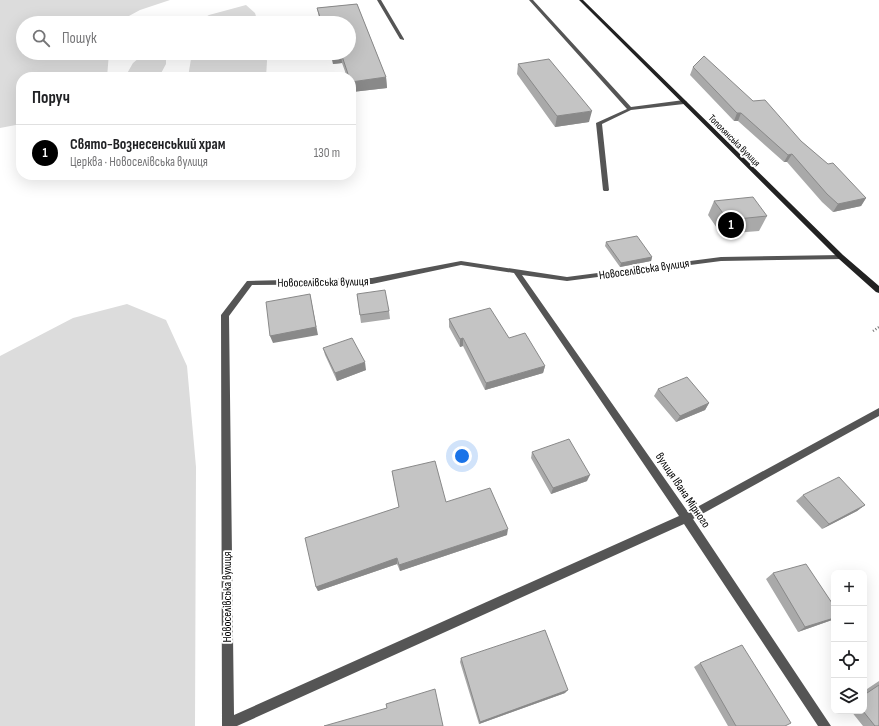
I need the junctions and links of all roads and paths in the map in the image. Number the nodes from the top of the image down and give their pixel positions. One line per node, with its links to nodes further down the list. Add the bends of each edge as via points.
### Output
1 (379, 0): 4 (street)
2 (531, 0): 6 (street)
3 (581, 0): 5 (street, Тополянська вулиця)
4 (402, 39)
5 (684, 102): 6 (street); 8 (street, Тополянська вулиця)
6 (630, 109): 7 (street, via 599,123)
7 (606, 190)
8 (841, 257): 9 (street, Новоселівська вулиця, via 721,259 567,279); 10 (street, Тополянська вулиця)
9 (516, 271): 14 (street, вулиця Івана Мірного); 15 (street, Новоселівська вулиця, via 461,263 372,281 250,283 226,315)
10 (879, 290)
11 (879, 327): 12 (path)
12 (873, 331)
13 (879, 412): 14 (street, Новоселівська вулиця)
14 (686, 518): 15 (street, Новоселівська вулиця); 16 (street, вулиця Івана Мірного)
15 (228, 725)
16 (825, 726)

